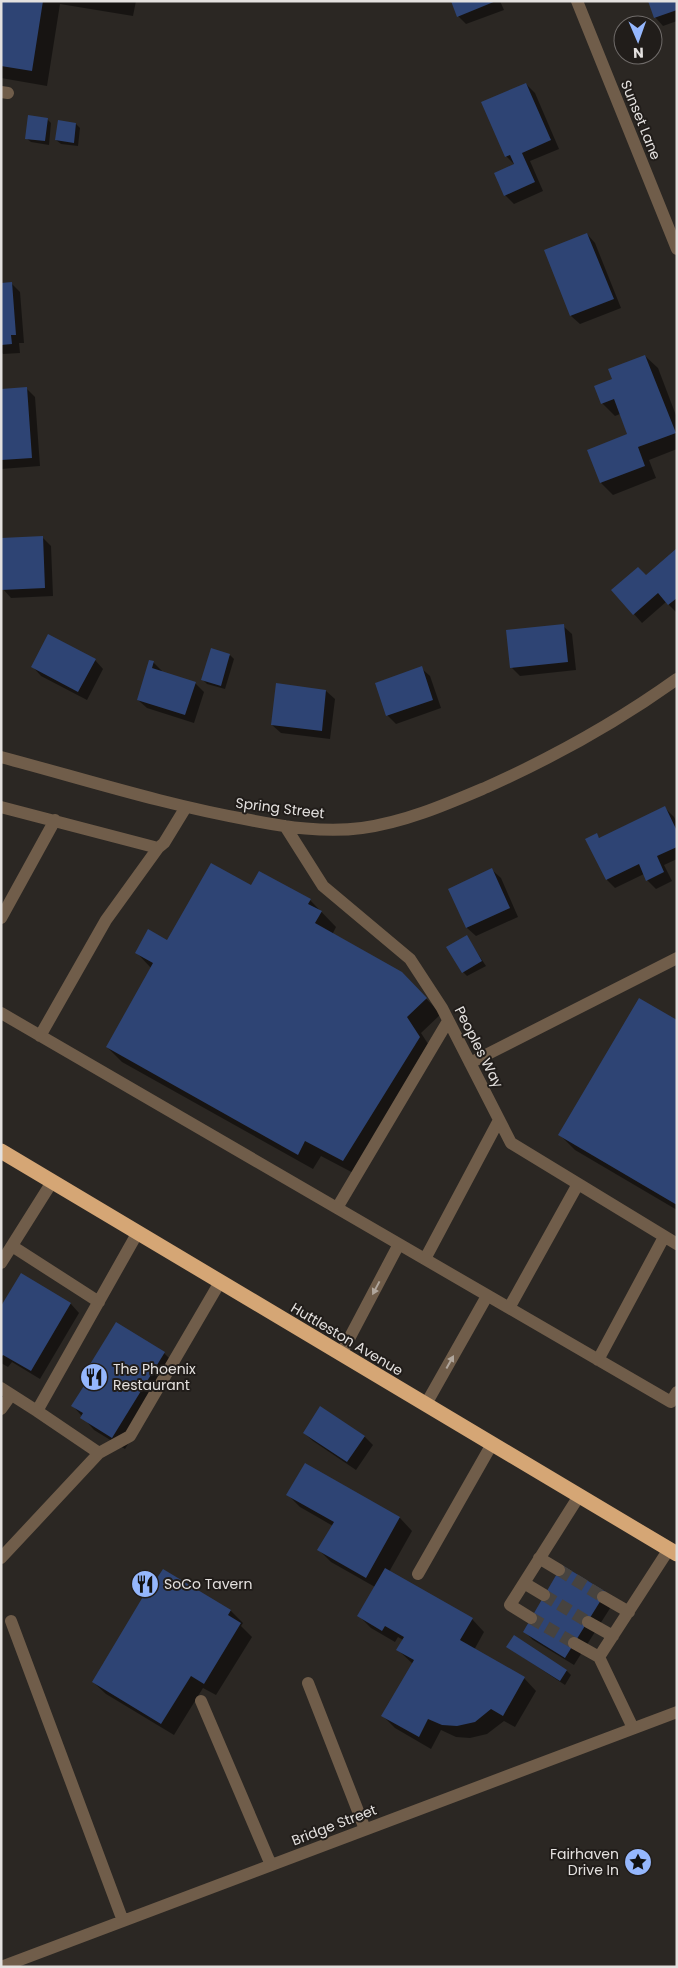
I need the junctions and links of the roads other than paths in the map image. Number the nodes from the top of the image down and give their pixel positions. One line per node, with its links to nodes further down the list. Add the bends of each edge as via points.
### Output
1 (577, 1): 2 (street, Sunset Lane)
2 (677, 249)
3 (677, 679): 8 (street, Spring Street, via 556,754 411,818 361,828)
4 (1, 757): 6 (street, Spring Street)
5 (1, 807): 7 (street)
6 (186, 807): 8 (street, Spring Street); 9 (street)
7 (55, 820): 9 (street); 10 (street)
8 (285, 826): 13 (street, Peoples Way, via 322,886 410,959)
9 (158, 848): 14 (street, via 106,920)
10 (1, 918)
11 (677, 958): 15 (street)
12 (1, 1013): 14 (street)
13 (448, 1022): 15 (street, Peoples Way); 20 (street)
14 (40, 1036): 20 (street)
15 (470, 1063): 16 (street, Peoples Way)
16 (499, 1120): 19 (street, Peoples Way, via 511,1143); 26 (street)
17 (1, 1151): 18 (highway, Huttleston Avenue)
18 (52, 1182): 21 (highway, Huttleston Avenue); 25 (street)
19 (578, 1184): 22 (street, Peoples Way); 31 (street)
20 (337, 1208): 23 (street)
21 (138, 1232): 28 (highway, Huttleston Avenue); 30 (street)
22 (664, 1237): 24 (street, Peoples Way); 33 (street)
23 (399, 1244): 26 (street); 32 (street, one-way to 32)
24 (677, 1244)
25 (12, 1246): 27 (street); 30 (street)
26 (425, 1260): 29 (street)
27 (1, 1263)
28 (220, 1282): 32 (highway, Huttleston Avenue); 40 (street, via 130,1436)
29 (487, 1296): 31 (street); 36 (street, one-way to 29)
30 (98, 1302): 38 (street)
31 (509, 1308): 33 (street)
32 (341, 1354): 36 (highway, Huttleston Avenue)
33 (598, 1360): 35 (street, via 671,1402)
34 (6, 1391): 37 (street); 38 (street)
35 (677, 1392)
36 (426, 1404): 39 (highway, Huttleston Avenue)
37 (1, 1410)
38 (37, 1411): 40 (street)
39 (492, 1444): 41 (highway, Huttleston Avenue); 46 (street)
40 (99, 1453): 43 (street)
41 (579, 1496): 42 (highway, Huttleston Avenue); 44 (street)
42 (673, 1551): 50 (street)
43 (1, 1558)
44 (539, 1558): 45 (street); 47 (street)
45 (559, 1570)
46 (418, 1574)
47 (524, 1583): 48 (street); 51 (street, via 510,1606)
48 (544, 1595)
49 (603, 1597): 50 (street)
50 (629, 1612): 54 (street)
51 (531, 1618)
52 (11, 1621): 63 (street)
53 (588, 1622): 54 (street)
54 (613, 1636): 56 (street)
55 (574, 1643): 56 (street)
56 (599, 1657): 60 (street)
57 (308, 1683): 61 (street)
58 (201, 1701): 62 (street)
59 (677, 1712): 60 (street, Bridge Street)
60 (633, 1728): 61 (street, Bridge Street)
61 (365, 1829): 62 (street, Bridge Street)
62 (271, 1865): 63 (street, Bridge Street)
63 (122, 1920): 64 (street, Bridge Street)
64 (2, 1966)

